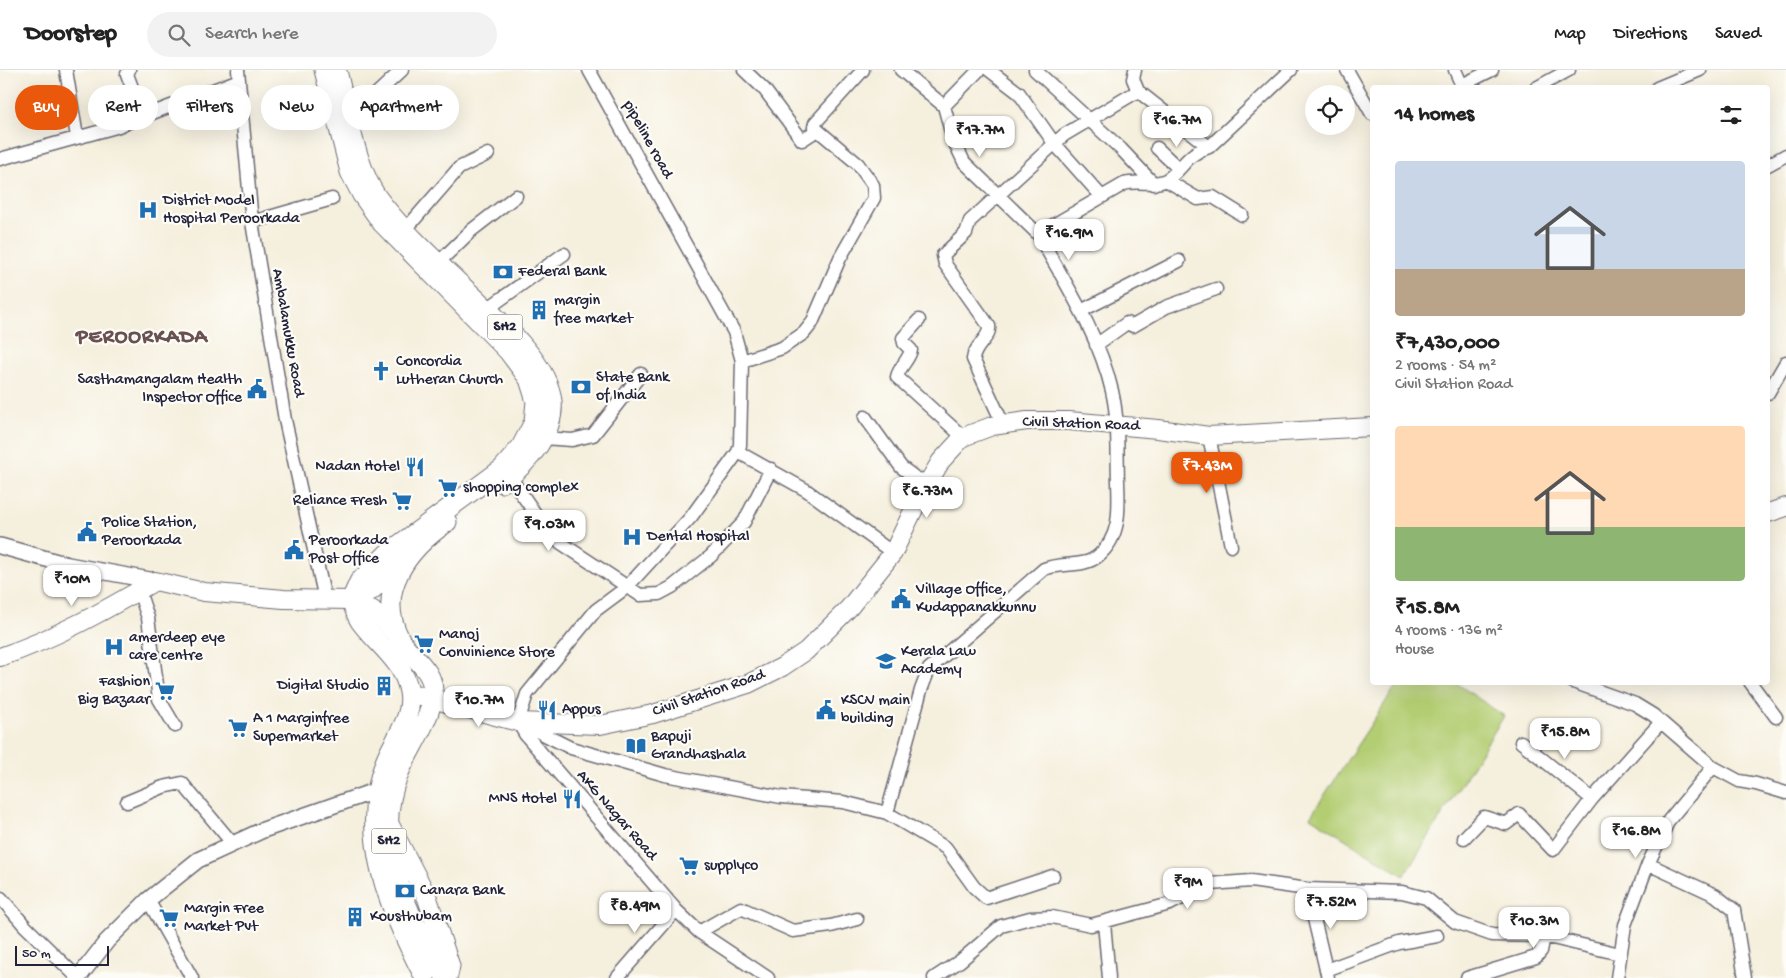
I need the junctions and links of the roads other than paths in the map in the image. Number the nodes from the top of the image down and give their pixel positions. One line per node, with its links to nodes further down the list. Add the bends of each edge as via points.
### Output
1 (66, 70): 34 (street)
2 (129, 70): 21 (street)
3 (324, 70): 28 (main road)
4 (337, 70): 28 (main road, SH2)
5 (402, 70): 28 (street, via 371,99)
6 (589, 70): 60 (street, pipeline road, via 734,332)
7 (744, 70): 33 (street, via 764,89 802,140)
8 (863, 70): 33 (street, via 815,123)
9 (902, 70): 27 (street)
10 (979, 70): 27 (street)
11 (989, 70): 35 (street, via 1019,93)
12 (1034, 70): 31 (street)
13 (1135, 70): 26 (street, via 1133,79)
14 (1347, 70): 30 (street)
15 (1455, 70): 22 (street)
16 (1492, 70): 23 (street)
17 (1569, 70): 24 (street)
18 (1700, 70): 25 (street)
19 (1287, 71): 36 (street)
20 (239, 75): 29 (street); 49 (street, Ambalamukku Road)
21 (132, 85)
22 (1462, 85)
23 (1464, 85)
24 (1542, 85)
25 (1665, 85)
26 (1138, 91): 31 (street); 36 (street)
27 (944, 106): 44 (street, via 953,139 964,162)
28 (340, 108): 50 (main road, SH2, via 376,196); 56 (main road, via 350,172 362,195 382,223)
29 (158, 110)
30 (1370, 110)
31 (1088, 119): 35 (street); 43 (street)
32 (104, 130): 34 (street)
33 (816, 131): 60 (street, via 833,141 858,164 873,185 874,198 840,258 812,323 804,333 782,348)
34 (77, 137): 40 (street)
35 (1054, 144): 44 (street); 46 (street)
36 (1209, 147): 42 (street, via 1196,150)
37 (1157, 148): 42 (street)
38 (488, 154): 50 (street, via 459,168)
39 (1786, 155): 41 (street)
40 (0, 159)
41 (1770, 163)
42 (1178, 168): 43 (street)
43 (1160, 182): 46 (street, via 1134,181); 48 (street, via 1198,199 1213,197)
44 (997, 195): 51 (street); 65 (street, via 970,221 966,233 943,255 943,259 989,326 988,335 978,344 973,359)
45 (516, 196): 54 (street, via 472,230)
46 (1102, 197): 51 (street)
47 (332, 199): 49 (street)
48 (1242, 215)
49 (252, 222): 85 (street, Ambalamukku Road, via 285,420)
50 (406, 229): 54 (main road, SH2)
51 (1038, 234): 57 (street)
52 (564, 254): 56 (street)
53 (1179, 261): 57 (street)
54 (439, 262): 56 (main road, SH2)
55 (1216, 289): 59 (street, via 1166,307 1133,326 1127,324)
56 (475, 304): 70 (main road, SH2, via 516,339 545,379 551,396 550,419); 75 (main road, via 528,379 536,401 534,422 521,447)
57 (1081, 311): 59 (street)
58 (919, 320): 69 (street, via 903,338 911,350 898,378)
59 (1096, 345): 66 (street, via 1112,391)
60 (742, 361): 71 (street, pipeline road)
61 (1786, 362): 63 (street)
62 (641, 374): 70 (street, via 593,435 572,440)
63 (1770, 385)
64 (865, 417): 74 (street, via 901,467 917,479)
65 (1003, 424): 66 (main road, Civil Station Road, via 1061,421); 69 (main road, Civil Station Road)
66 (1117, 425): 68 (main road, Civil Station Road); 103 (street, via 1119,522 1112,539 1088,563 1056,564 1044,569 929,669)
67 (1370, 428): 68 (main road, Civil Station Road)
68 (1209, 436): 79 (street)
69 (963, 437): 74 (main road, Civil Station Road, via 940,460)
70 (543, 438): 73 (main road, SH2, via 526,462)
71 (738, 452): 72 (street); 83 (street, via 691,517)
72 (771, 469): 80 (street, via 806,490); 83 (street, via 744,522 689,575 659,594 640,595)
73 (510, 477): 75 (main road, SH2); 83 (street, via 541,522 561,544)
74 (929, 480): 80 (main road, Civil Station Road)
75 (478, 494): 81 (main road, SH2); 86 (main road, via 388,553 359,582)
76 (1786, 507): 77 (main road)
77 (1770, 512)
78 (0, 546): 82 (street, via 68,565)
79 (1231, 546)
80 (893, 553): 94 (main road, Civil Station Road, via 849,608 806,651 748,684 653,714 600,726)
81 (403, 564): 86 (main road, via 371,591); 87 (main road, SH2, via 394,579 391,594)
82 (155, 581): 84 (main road); 85 (main road, via 204,592 284,600)
83 (627, 587): 94 (street, via 596,610 527,694)
84 (139, 591): 88 (main road, via 116,605); 96 (street, via 148,618 159,699)
85 (325, 599): 86 (main road)
86 (351, 600): 87 (main road, via 373,610); 91 (main road, via 360,620 405,674)
87 (400, 639): 92 (main road, SH2, via 430,677)
88 (0, 657)
89 (1581, 685): 95 (street, via 1635,704)
90 (1752, 685): 93 (street)
91 (410, 694): 92 (main road, Civil Station Road); 99 (main road, via 409,712 385,762)
92 (433, 699): 94 (main road, Civil Station Road); 99 (main road, SH2, via 430,711)
93 (1776, 717)
94 (518, 722): 103 (street, via 571,748 665,775 781,798 843,802); 111 (street, AKG Nagar Road)
95 (1660, 722): 98 (street); 101 (street)
96 (175, 726)
97 (1521, 742): 101 (street)
98 (1713, 767): 100 (street, via 1739,782); 106 (street, via 1669,820)
99 (386, 787): 105 (street, via 271,827); 121 (main road, via 373,818 375,849 386,891); 122 (main road, SH2, via 389,848 402,894 430,953)
100 (1786, 793)
101 (1592, 799): 104 (street, via 1553,850 1519,814 1506,824 1484,817)
102 (127, 802): 105 (street, via 182,783)
103 (887, 813): 107 (street, via 946,848 986,898)
104 (1464, 838)
105 (233, 844): 110 (street, via 198,860)
106 (1648, 864): 117 (street, via 1625,925); 129 (street, via 1716,895 1734,910)
107 (1053, 876)
108 (1307, 889): 113 (street, via 1251,881 1210,884 1170,904); 116 (street, via 1402,892 1426,898 1455,922 1492,935); 118 (street)
109 (1, 898): 119 (street)
110 (148, 900): 119 (street); 120 (street)
111 (676, 910): 114 (street, AKG Nagar Road); 123 (street)
112 (857, 919): 114 (street, via 793,931 741,908)
113 (1104, 923): 125 (street, via 1090,925 1052,917 1030,918 1001,926 960,961); 126 (street)
114 (699, 932): 124 (street, AKG Nagar Road)
115 (1437, 936): 118 (street, via 1398,943)
116 (1544, 936): 117 (street); 127 (street, via 1541,951 1536,957)
117 (1620, 954): 128 (street)
118 (1327, 974)
119 (78, 978)
120 (192, 978)
121 (425, 978)
122 (447, 978)
123 (617, 978)
124 (768, 978)
125 (934, 978)
126 (1109, 978)
127 (1467, 978)
128 (1617, 978)
129 (1745, 978)

